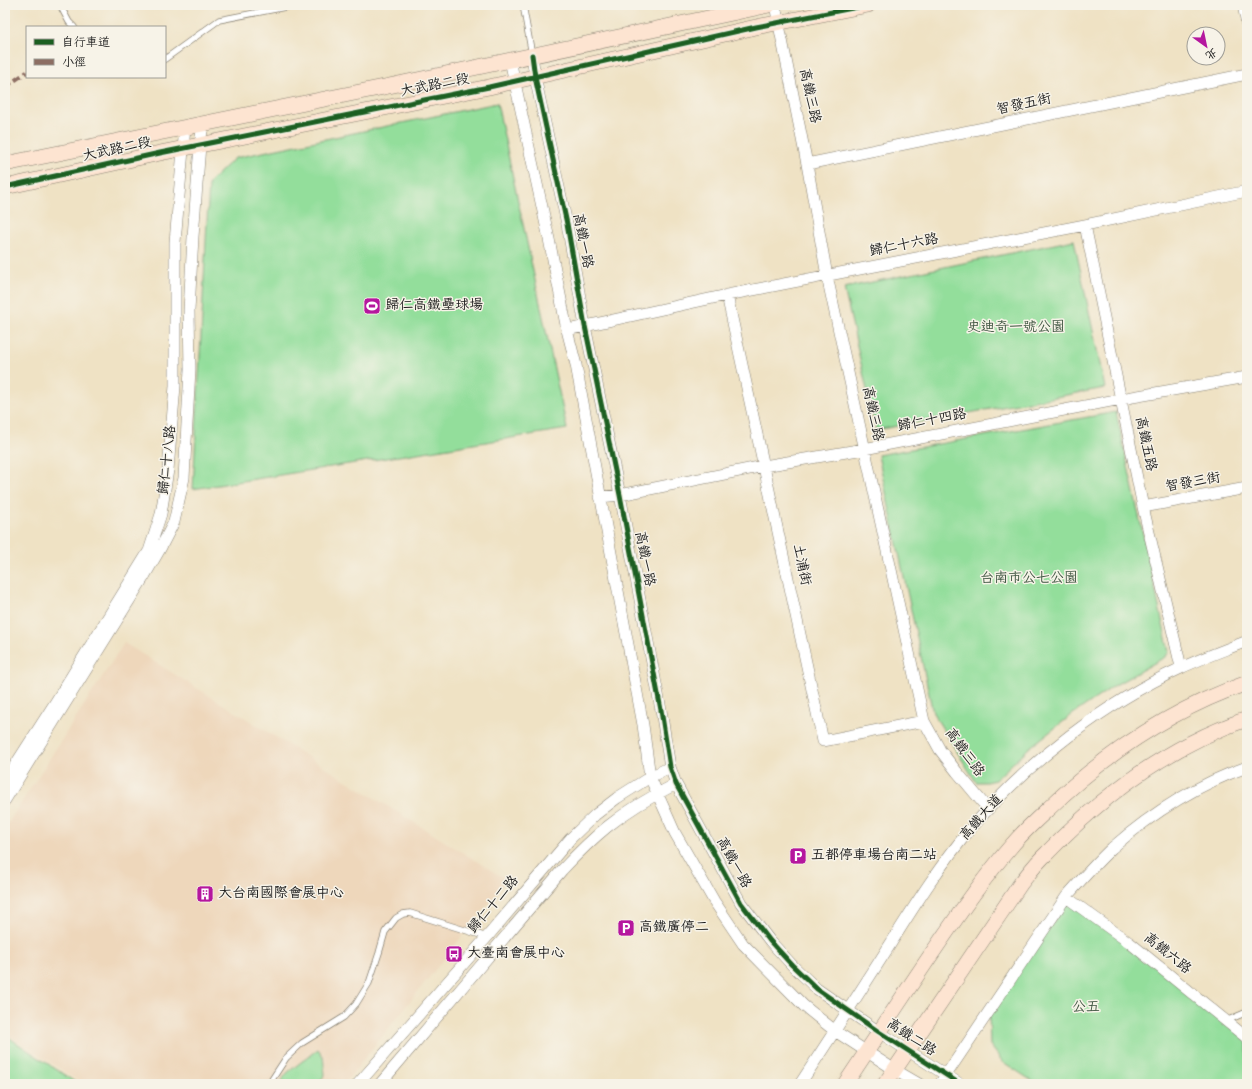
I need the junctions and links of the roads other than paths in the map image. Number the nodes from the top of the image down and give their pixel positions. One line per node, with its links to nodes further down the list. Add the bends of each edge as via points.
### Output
1 (60, 5): 10 (lane)
2 (296, 5): 12 (lane, via 219,20)
3 (523, 5): 11 (lane)
4 (769, 5): 11 (street, 大武路二段)
5 (774, 5): 8 (street, 高鐵三路)
6 (868, 5): 8 (street, 大武路二段)
7 (1243, 5): 9 (street)
8 (778, 23): 15 (street, 大武路二段); 22 (street, 高鐵三路)
9 (1247, 25)
10 (73, 26)
11 (532, 55): 13 (street, 大武路二段); 15 (street, 高鐵一路)
12 (166, 58)
13 (510, 60): 16 (street); 17 (street, 大武路二段)
14 (1247, 74): 22 (street, 智發五街)
15 (535, 77): 16 (street, 大武路二段); 28 (street, 高鐵一路)
16 (514, 82): 19 (street, 大武路二段); 29 (street, via 550,239)
17 (203, 123): 18 (street, 大武路二段); 19 (street, 歸仁十八路)
18 (185, 127): 20 (street, 歸仁十八路); 21 (street, 大武路二段)
19 (200, 145): 20 (street, 大武路二段); 49 (street, 歸仁十八路, via 193,237 184,478 174,522 145,576)
20 (184, 149): 23 (street, 大武路二段); 46 (street, 歸仁十八路, via 175,242 175,386 168,470 161,514 149,551)
21 (5, 164)
22 (807, 164): 26 (street, 高鐵三路)
23 (5, 187)
24 (1247, 191): 25 (street, 歸仁十六路)
25 (1085, 225): 26 (street, 歸仁十六路); 31 (street, 高鐵五路)
26 (827, 276): 27 (street, 歸仁十六路); 32 (street, 高鐵三路)
27 (727, 295): 28 (street, 歸仁十六路); 33 (street, 土浦街)
28 (585, 326): 29 (street, 歸仁十六路); 35 (street, 高鐵一路)
29 (567, 330): 36 (street, via 576,365)
30 (1247, 377): 31 (street, 歸仁十四路)
31 (1121, 399): 32 (street, 歸仁十四路); 37 (street, 高鐵五路)
32 (864, 449): 33 (street, 歸仁十四路); 42 (street, 高鐵三路)
33 (764, 466): 35 (street, 歸仁十四路); 42 (street, 土浦街, via 823,741)
34 (1247, 488): 37 (street, 智發三街)
35 (620, 495): 36 (street, 歸仁十四路); 43 (street, 高鐵一路)
36 (600, 497): 45 (street)
37 (1143, 507): 39 (street, 高鐵五路)
38 (1247, 641): 39 (street, 高鐵大道)
39 (1181, 667): 50 (street, 高鐵大道, via 1081,727 1047,754)
40 (1247, 683): 57 (street, via 1198,703 1138,737 1087,774 1041,815 1014,842 979,886)
41 (1247, 719): 59 (street, via 1194,741 1137,775 1103,800 1051,848 1021,883)
42 (924, 721): 50 (street, 高鐵三路, via 940,750)
43 (670, 767): 45 (street, 歸仁十二路); 47 (street, 高鐵一路)
44 (1247, 767): 51 (street, via 1197,789 1139,826 1111,849)
45 (650, 777): 48 (street); 52 (street, 歸仁十二路, via 612,802 571,838)
46 (5, 781)
47 (676, 784): 48 (street, 歸仁十二路); 53 (street, 高鐵一路, via 741,903 792,965 817,989)
48 (658, 794): 56 (street, via 675,833 714,901 744,944 804,1006); 65 (street, 歸仁十二路, via 628,811 584,846)
49 (5, 800)
50 (988, 809): 53 (street, 高鐵大道, via 929,884)
51 (1066, 897): 55 (street, 高鐵六路, via 1130,943); 62 (street)
52 (487, 937): 63 (lane, via 410,913 396,918 385,932 369,983 356,1004 344,1017 302,1044 286,1058); 64 (street, 歸仁十二路)
53 (848, 1011): 56 (street, 高鐵大道); 57 (street, 高鐵二路)
54 (1247, 1012): 55 (lane)
55 (1225, 1021): 58 (street, 高鐵六路)
56 (835, 1031): 60 (street); 66 (street, 高鐵大道)
57 (879, 1032): 59 (street, 高鐵二路); 60 (street)
58 (1247, 1038)
59 (908, 1050): 61 (street); 62 (street, 高鐵二路)
60 (867, 1052): 61 (street); 67 (street)
61 (895, 1070): 68 (street); 69 (street)
62 (943, 1079): 70 (street, 高鐵二路)
63 (269, 1084)
64 (358, 1084)
65 (380, 1084)
66 (800, 1084)
67 (845, 1084)
68 (885, 1084)
69 (919, 1084)
70 (960, 1084)

